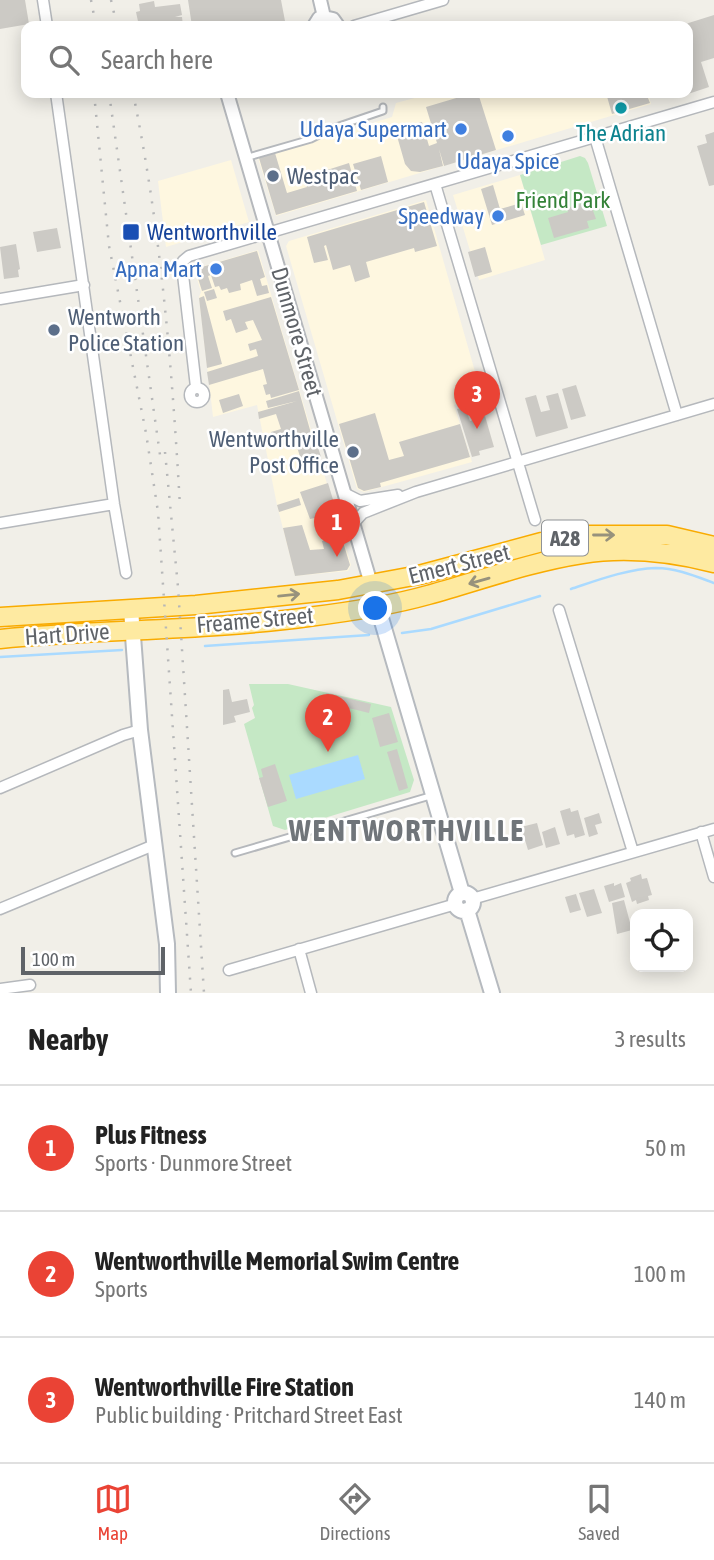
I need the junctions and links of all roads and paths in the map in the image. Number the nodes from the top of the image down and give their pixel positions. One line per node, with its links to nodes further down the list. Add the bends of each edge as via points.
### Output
1 (43, 0): 5 (street)
2 (320, 0): 4 (street)
3 (443, 0): 8 (street)
4 (324, 16): 6 (street); 7 (street)
5 (46, 21)
6 (317, 21)
7 (334, 21)
8 (371, 21)
9 (57, 98): 17 (street)
10 (228, 98): 14 (street, Dunmore Street)
11 (714, 103): 13 (street)
12 (383, 107): 14 (lane, via 383,111 311,139)
13 (595, 137): 15 (street); 21 (street)
14 (245, 158): 16 (street, Dunmore Street)
15 (435, 184): 16 (street); 22 (street)
16 (267, 232): 19 (street, via 183,261); 24 (street, Dunmore Street)
17 (84, 285): 18 (street); 25 (street)
18 (0, 299)
19 (196, 387)
20 (714, 404): 21 (street)
21 (677, 415): 22 (street)
22 (518, 462): 23 (street); 26 (street)
23 (416, 492): 24 (street, via 360,501); 28 (street, via 363,513)
24 (344, 493): 28 (street, Dunmore Street)
25 (114, 504): 27 (street); 31 (street)
26 (535, 520)
27 (0, 523)
28 (353, 524): 32 (street, Dunmore Street)
29 (714, 546): 32 (highway, Emert Street / A28, one-way to 29, via 586,535 667,536)
30 (714, 564): 33 (highway, Emert Street / A28, one-way to 33, via 633,551 581,554)
31 (126, 573)
32 (371, 584): 33 (main road, Dunmore Street); 34 (highway, Freame Street / A28, one-way to 32)
33 (377, 607): 37 (highway, Freame Street / A28); 41 (main road, Dunmore Street)
34 (131, 609): 36 (highway, Hart Drive / A28); 37 (main road)
35 (559, 610): 45 (street)
36 (0, 617)
37 (134, 631): 38 (highway, Hart Drive / A28); 39 (main road)
38 (0, 639)
39 (141, 730): 40 (street); 44 (main road)
40 (0, 788)
41 (433, 795): 46 (lane); 48 (main road, Dunmore Street)
42 (714, 829): 43 (street)
43 (701, 832): 45 (street); 47 (street)
44 (154, 845): 49 (street); 54 (main road, via 167,944)
45 (633, 852): 48 (street)
46 (235, 853)
47 (714, 877)
48 (464, 902): 50 (street); 56 (main road, Dunmore Street)
49 (0, 909)
50 (299, 949): 51 (street); 55 (street)
51 (229, 970)
52 (30, 985): 53 (street)
53 (0, 989)
54 (168, 993)
55 (312, 993)
56 (492, 993)

